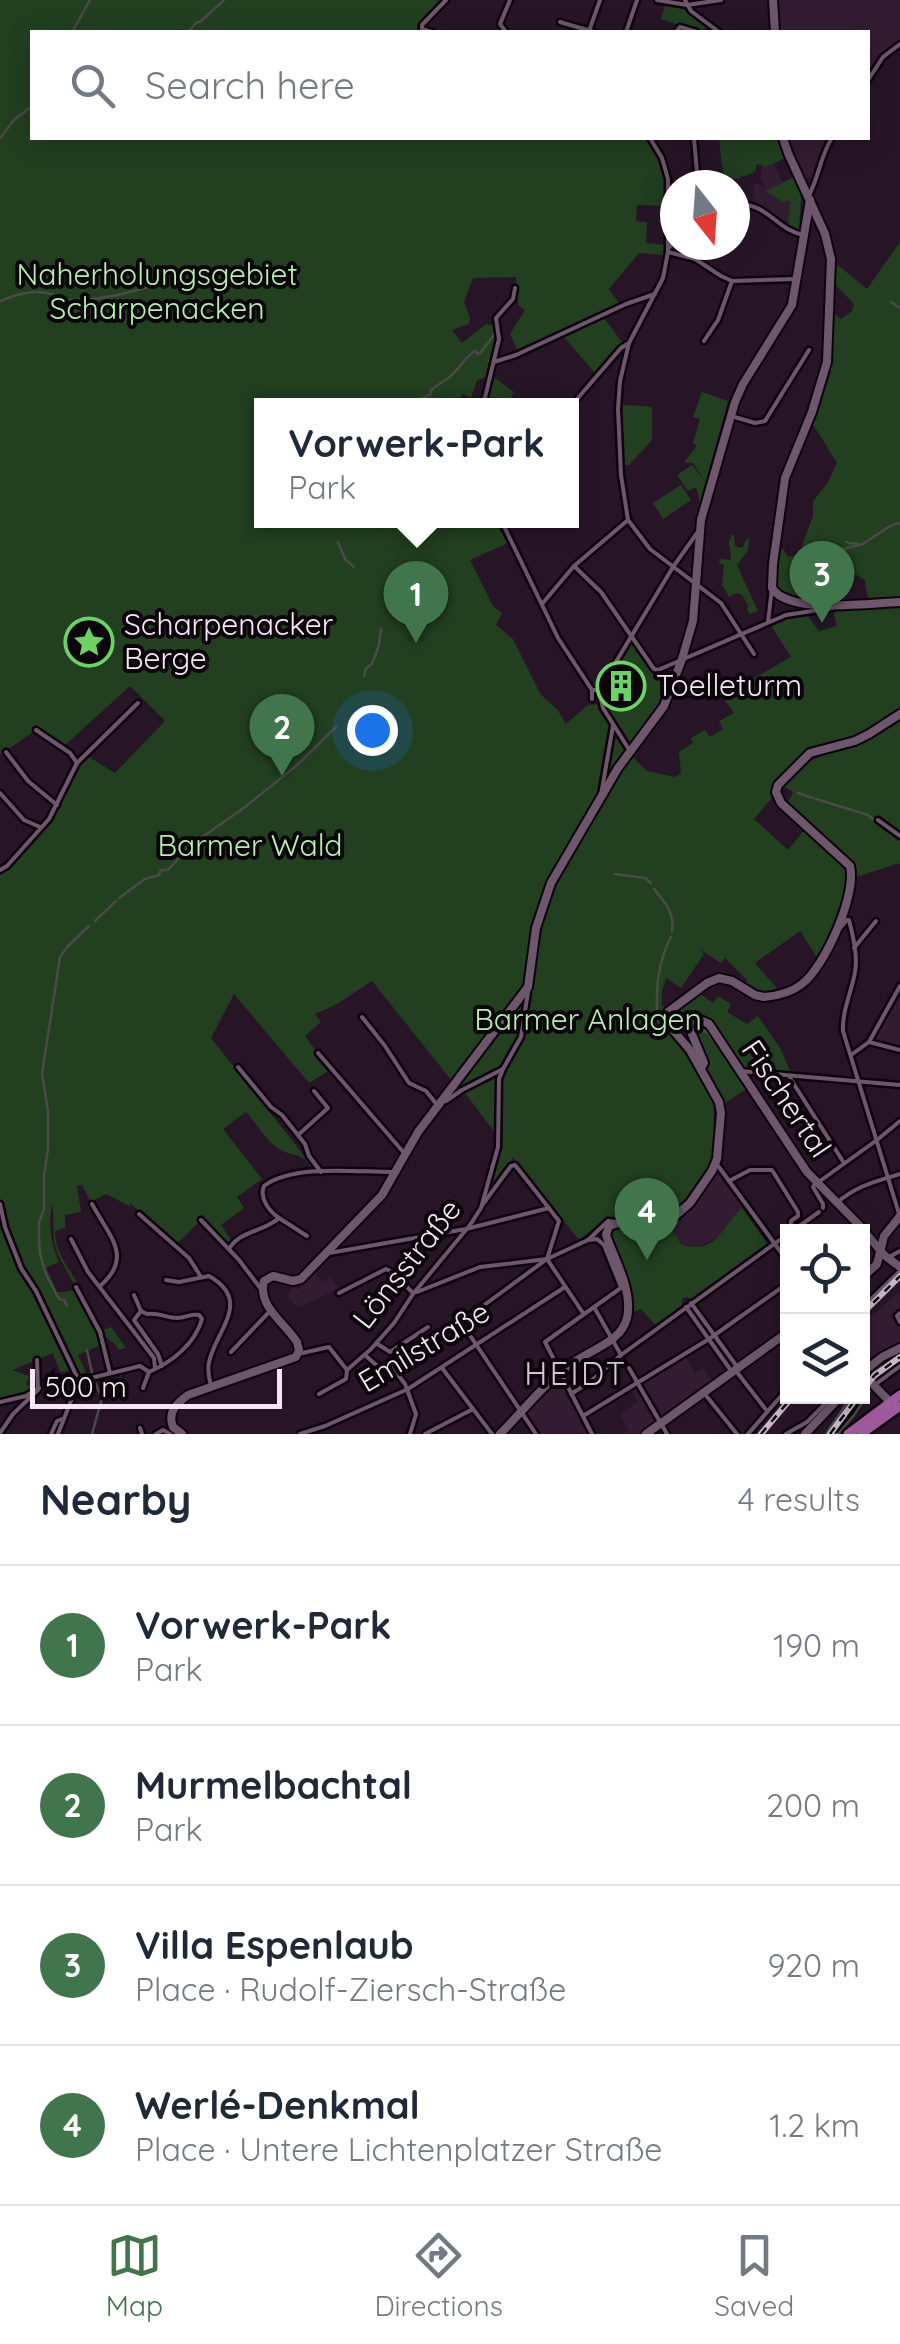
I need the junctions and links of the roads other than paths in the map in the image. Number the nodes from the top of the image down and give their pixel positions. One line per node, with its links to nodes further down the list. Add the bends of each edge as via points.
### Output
1 (446, 0): 11 (street, via 422,25)
2 (510, 0): 12 (street, via 500,24)
3 (600, 0): 14 (street)
4 (637, 0): 15 (street)
5 (657, 0): 8 (street)
6 (721, 0): 8 (street)
7 (773, 0): 18 (street)
8 (686, 2): 10 (street)
9 (560, 22): 13 (street)
10 (710, 25): 16 (street); 17 (street)
11 (425, 30)
12 (504, 30)
13 (585, 30)
14 (592, 30)
15 (627, 30)
16 (706, 30)
17 (717, 30)
18 (774, 30)
19 (900, 44): 20 (street)
20 (870, 77)
21 (651, 140): 25 (street)
22 (694, 140): 26 (street)
23 (785, 140): 28 (street)
24 (831, 140): 27 (street)
25 (665, 170)
26 (697, 170)
27 (816, 176): 28 (street); 29 (street)
28 (802, 184): 29 (street)
29 (809, 198): 31 (street); 32 (street, Lönsstraße)
30 (750, 205): 33 (street)
31 (818, 220): 32 (street); 53 (street, via 832,258 827,362 785,478)
32 (805, 224): 33 (street, Lönsstraße)
33 (804, 234): 36 (street, Lönsstraße)
34 (666, 260): 39 (street)
35 (698, 260): 37 (street)
36 (798, 279): 37 (street); 46 (street, Lönsstraße, via 792,305)
37 (732, 280): 40 (street)
38 (515, 288): 43 (street, via 514,299 496,318)
39 (655, 294): 41 (street); 43 (street)
40 (704, 342)
41 (628, 343): 45 (street); 47 (street, via 618,404)
42 (809, 350): 46 (street, via 765,422)
43 (494, 362): 44 (street)
44 (486, 398)
45 (578, 398)
46 (731, 416): 49 (street, Lönsstraße)
47 (628, 520): 50 (street); 51 (street, via 646,546)
48 (505, 528): 56 (street)
49 (699, 532): 51 (street); 52 (street, Lönsstraße)
50 (574, 566): 56 (street); 59 (street)
51 (674, 567): 52 (street); 59 (street)
52 (698, 586): 58 (street, via 721,604); 61 (street, Lönsstraße)
53 (772, 588): 55 (street, via 796,604); 57 (street)
54 (900, 602): 55 (street)
55 (846, 604): 57 (street)
56 (540, 606): 63 (street)
57 (768, 622): 58 (street)
58 (740, 634): 60 (street); 61 (street)
59 (632, 636): 61 (street, via 658,670); 63 (street)
60 (754, 654)
61 (682, 659): 64 (street, Lönsstraße)
62 (738, 685): 64 (street, via 722,694)
63 (596, 690): 67 (street)
64 (669, 694): 69 (street, Lönsstraße)
65 (138, 703): 71 (street)
66 (900, 714): 80 (street, via 856,741 810,753 776,789 781,803 850,866 850,894)
67 (612, 726): 69 (street); 73 (street)
68 (36, 730): 71 (street)
69 (630, 751): 73 (street, Lönsstraße)
70 (6, 752): 74 (street)
71 (77, 763): 74 (street)
72 (0, 793): 76 (street, via 24,820)
73 (601, 797): 83 (street, Lönsstraße, via 551,884 536,928)
74 (57, 805): 76 (street)
75 (878, 820): 77 (street)
76 (40, 827): 78 (street)
77 (900, 836)
78 (0, 870)
79 (876, 921): 81 (street)
80 (837, 931): 81 (street, via 850,920); 90 (street, via 795,988 764,998 719,978 671,1009 668,1024)
81 (854, 948): 88 (street, via 842,1026)
82 (900, 986): 85 (street)
83 (528, 987): 91 (street, Lönsstraße, via 521,1036); 97 (street)
84 (362, 1017): 97 (street, via 409,1083)
85 (869, 1042): 86 (street); 88 (street)
86 (900, 1050)
87 (318, 1052): 101 (street)
88 (851, 1056): 94 (street)
89 (238, 1067): 99 (street)
90 (700, 1068): 92 (street, Fischertal, via 704,1061 688,1027 698,1019 710,1024); 102 (street, via 721,1109)
91 (502, 1070): 97 (street); 113 (street, Lönsstraße, via 498,1147)
92 (740, 1071): 93 (street); 109 (street, Fischertal)
93 (790, 1076): 94 (street); 103 (street)
94 (859, 1082): 95 (street); 100 (street)
95 (900, 1085)
96 (314, 1092): 99 (street, via 328,1108)
97 (437, 1107): 101 (street)
98 (900, 1121): 100 (street)
99 (298, 1135): 105 (street)
100 (876, 1140): 103 (street); 107 (street)
101 (405, 1154): 104 (street)
102 (716, 1163): 108 (street); 119 (street, via 674,1218 654,1226)
103 (844, 1163): 109 (street)
104 (396, 1171): 105 (street); 133 (street)
105 (321, 1172): 117 (street, via 264,1186 262,1197)
106 (900, 1174): 107 (street)
107 (888, 1178): 110 (street); 116 (street)
108 (730, 1181): 120 (street, via 752,1170 772,1170 798,1212); 129 (street)
109 (816, 1182): 110 (street, Fischertal); 121 (street, via 824,1204)
110 (837, 1202): 125 (street, Fischertal)
111 (0, 1204): 183 (street, via 21,1268)
112 (92, 1204): 143 (street, via 118,1258)
113 (481, 1208): 114 (street, via 513,1164); 122 (street, Lönsstraße)
114 (550, 1208): 122 (street); 134 (street, via 560,1224)
115 (140, 1214): 138 (street)
116 (900, 1216): 124 (street)
117 (279, 1218): 123 (street); 130 (street)
118 (200, 1220): 130 (street)
119 (619, 1223): 128 (street, via 608,1221); 141 (street, via 608,1226 606,1235)
120 (790, 1224)
121 (801, 1224)
122 (466, 1229): 133 (street); 147 (street, Lönsstraße)
123 (307, 1236)
124 (884, 1236): 125 (street); 131 (street)
125 (871, 1238): 131 (street, Fischertal)
126 (780, 1239): 129 (street)
127 (71, 1240): 143 (street)
128 (588, 1240): 134 (street); 141 (street, via 604,1245)
129 (774, 1243): 132 (street); 150 (street)
130 (229, 1249): 145 (street)
131 (880, 1249): 135 (street, Fischertal); 136 (street)
132 (780, 1251)
133 (328, 1253): 145 (street, via 302,1279 273,1276)
134 (546, 1260): 140 (street); 147 (street, via 480,1267); 156 (street)
135 (896, 1261): 136 (street); 149 (street)
136 (877, 1264): 137 (street)
137 (870, 1271)
138 (201, 1277): 139 (street); 186 (street, via 216,1280 230,1304 209,1359)
139 (166, 1280)
140 (564, 1286): 154 (street); 164 (street, Emilstraße)
141 (623, 1286): 151 (street); 162 (street, via 626,1319)
142 (76, 1288): 180 (street, via 100,1332)
143 (99, 1288): 179 (street, via 154,1358)
144 (780, 1288): 159 (street)
145 (261, 1289): 153 (street)
146 (339, 1293): 147 (street, via 386,1270)
147 (413, 1293): 163 (street, Lönsstraße)
148 (134, 1295): 152 (street)
149 (870, 1297)
150 (688, 1305): 159 (street); 161 (street); 167 (street)
151 (594, 1306): 154 (street); 162 (street)
152 (141, 1310): 171 (street, via 134,1320); 171 (street, via 202,1319 193,1338)
153 (271, 1310): 166 (street); 169 (street, via 296,1339)
154 (583, 1313): 181 (street, via 545,1345)
155 (900, 1313): 157 (street)
156 (461, 1322): 164 (street); 177 (street)
157 (900, 1322)
158 (428, 1327): 163 (street, via 390,1352)
159 (715, 1335): 161 (street); 178 (street)
160 (780, 1338): 178 (street)
161 (709, 1339): 178 (street); 184 (street)
162 (612, 1340): 167 (street); 181 (street)
163 (376, 1343): 168 (street, Lönsstraße)
164 (477, 1346): 173 (street, Emilstraße); 201 (street)
165 (900, 1348): 175 (street)
166 (231, 1352)
167 (621, 1354): 192 (street)
168 (365, 1355): 176 (street, Lönsstraße); 177 (street)
169 (294, 1357): 176 (street, via 328,1347); 186 (street)
170 (36, 1360): 187 (street)
171 (162, 1366): 179 (street)
172 (900, 1366): 185 (street)
173 (442, 1368): 189 (street, Emilstraße); 198 (street)
174 (629, 1368): 184 (street)
175 (870, 1368)
176 (347, 1370): 191 (street, Lönsstraße, via 346,1379)
177 (391, 1370): 189 (street)
178 (735, 1370): 190 (street); 200 (street)
179 (152, 1371): 180 (street, via 140,1366); 188 (street)
180 (110, 1372): 183 (street)
181 (560, 1373): 192 (street); 201 (street)
182 (870, 1378): 185 (street)
183 (79, 1381): 203 (street)
184 (638, 1383): 202 (street); 204 (street)
185 (877, 1383): 199 (street)
186 (211, 1386): 211 (street, via 172,1410 173,1427)
187 (39, 1388): 195 (street); 206 (street)
188 (143, 1388)
189 (408, 1389): 212 (street, Emilstraße); 213 (street, via 416,1414)
190 (704, 1393): 204 (street); 220 (street)
191 (319, 1394)
192 (571, 1394): 202 (street)
193 (900, 1395): 199 (main road)
194 (780, 1397): 200 (street)
195 (0, 1402)
196 (828, 1404): 222 (street)
197 (830, 1404): 223 (street)
198 (473, 1408): 214 (street); 215 (street)
199 (896, 1409): 205 (main road); 224 (main road)
200 (767, 1411): 221 (street)
201 (522, 1412): 215 (street); 216 (street)
202 (583, 1416): 217 (street)
203 (64, 1418): 207 (street); 208 (street)
204 (661, 1423): 218 (street); 219 (street)
205 (867, 1432)
206 (0, 1433)
207 (51, 1434)
208 (58, 1434)
209 (156, 1434): 210 (street)
210 (170, 1434)
211 (182, 1434)
212 (300, 1434)
213 (410, 1434)
214 (426, 1434)
215 (496, 1434)
216 (536, 1434)
217 (592, 1434)
218 (646, 1434)
219 (667, 1434)
220 (737, 1434)
221 (748, 1434)
222 (786, 1434)
223 (805, 1434)
224 (848, 1434)

